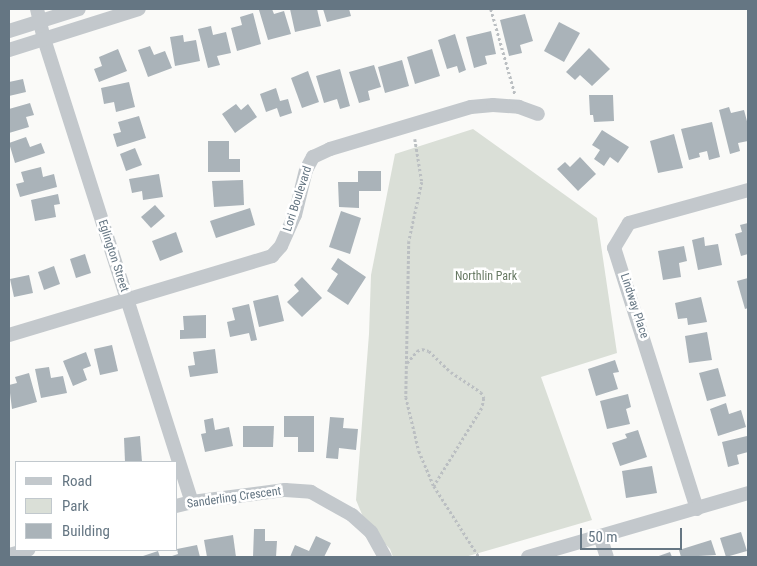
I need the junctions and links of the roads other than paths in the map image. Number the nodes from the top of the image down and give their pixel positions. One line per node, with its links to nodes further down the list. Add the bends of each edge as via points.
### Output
1 (79, 9): 3 (street)
2 (139, 9): 5 (street)
3 (39, 15): 4 (street); 5 (street, Eglington Street)
4 (9, 31)
5 (44, 39): 6 (street); 9 (street, Eglington Street)
6 (9, 50)
7 (538, 114): 9 (street, Lori Boulevard, via 519,107 471,107 330,149 313,157 306,170 295,215 281,246 272,256)
8 (748, 190): 14 (street, Lindway Place, via 629,224 614,248)
9 (126, 298): 10 (street, Lori Boulevard); 12 (street, Eglington Street)
10 (9, 336)
11 (748, 493): 14 (street)
12 (192, 502): 13 (street, Sanderling Crescent); 16 (street, Sanderling Crescent, via 285,490 311,492 352,516 371,532)
13 (178, 506)
14 (697, 509): 15 (street)
15 (600, 536): 17 (street); 18 (street)
16 (386, 557)
17 (528, 557)
18 (607, 557)

